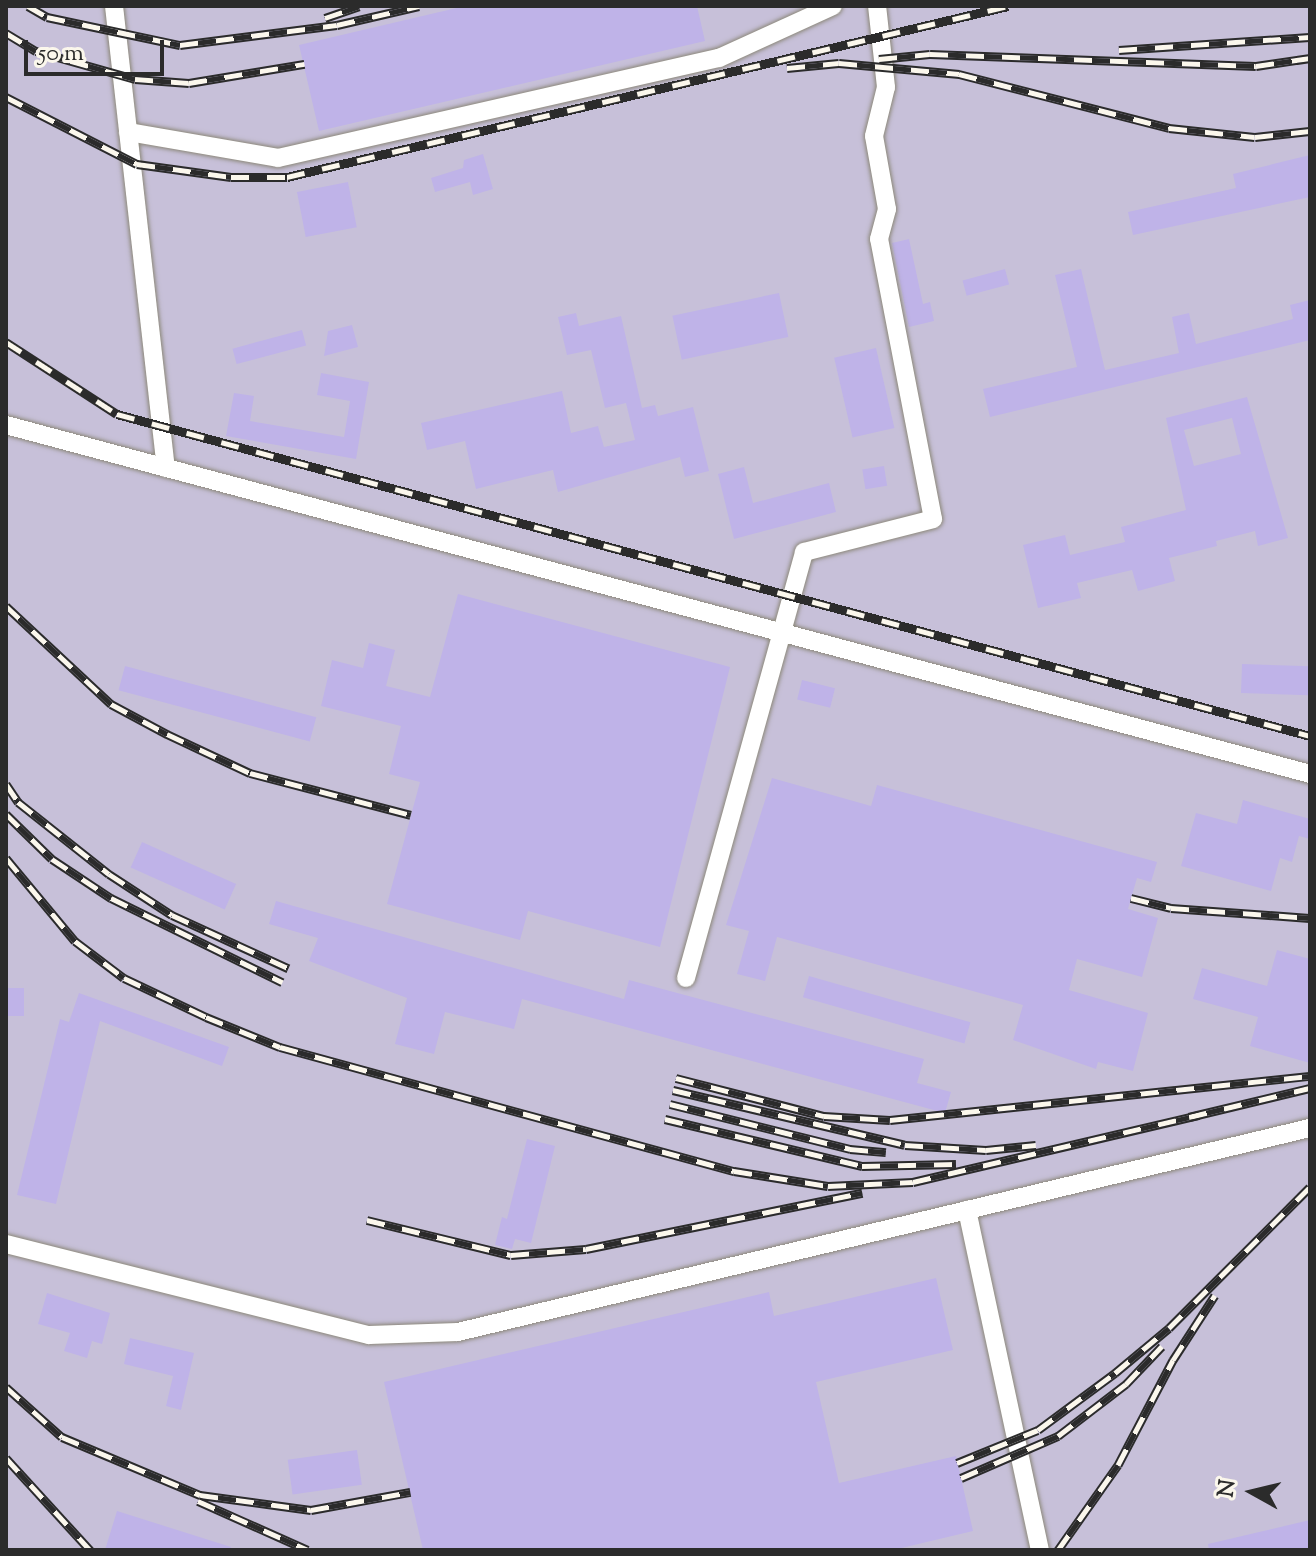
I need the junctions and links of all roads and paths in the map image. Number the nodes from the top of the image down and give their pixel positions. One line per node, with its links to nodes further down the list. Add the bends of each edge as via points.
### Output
1 (114, 6): 4 (lane)
2 (833, 6): 4 (lane, via 719,58 278,158)
3 (877, 6): 7 (lane, via 886,87 874,136 887,209 879,239 933,519 804,552)
4 (128, 132): 6 (lane)
5 (6, 425): 6 (lane)
6 (166, 468): 7 (lane)
7 (779, 632): 8 (lane); 9 (lane)
8 (1310, 774)
9 (686, 978)
10 (1310, 1128): 11 (lane)
11 (967, 1210): 12 (lane, via 458,1332 369,1335); 13 (lane)
12 (6, 1244)
13 (1040, 1550)

